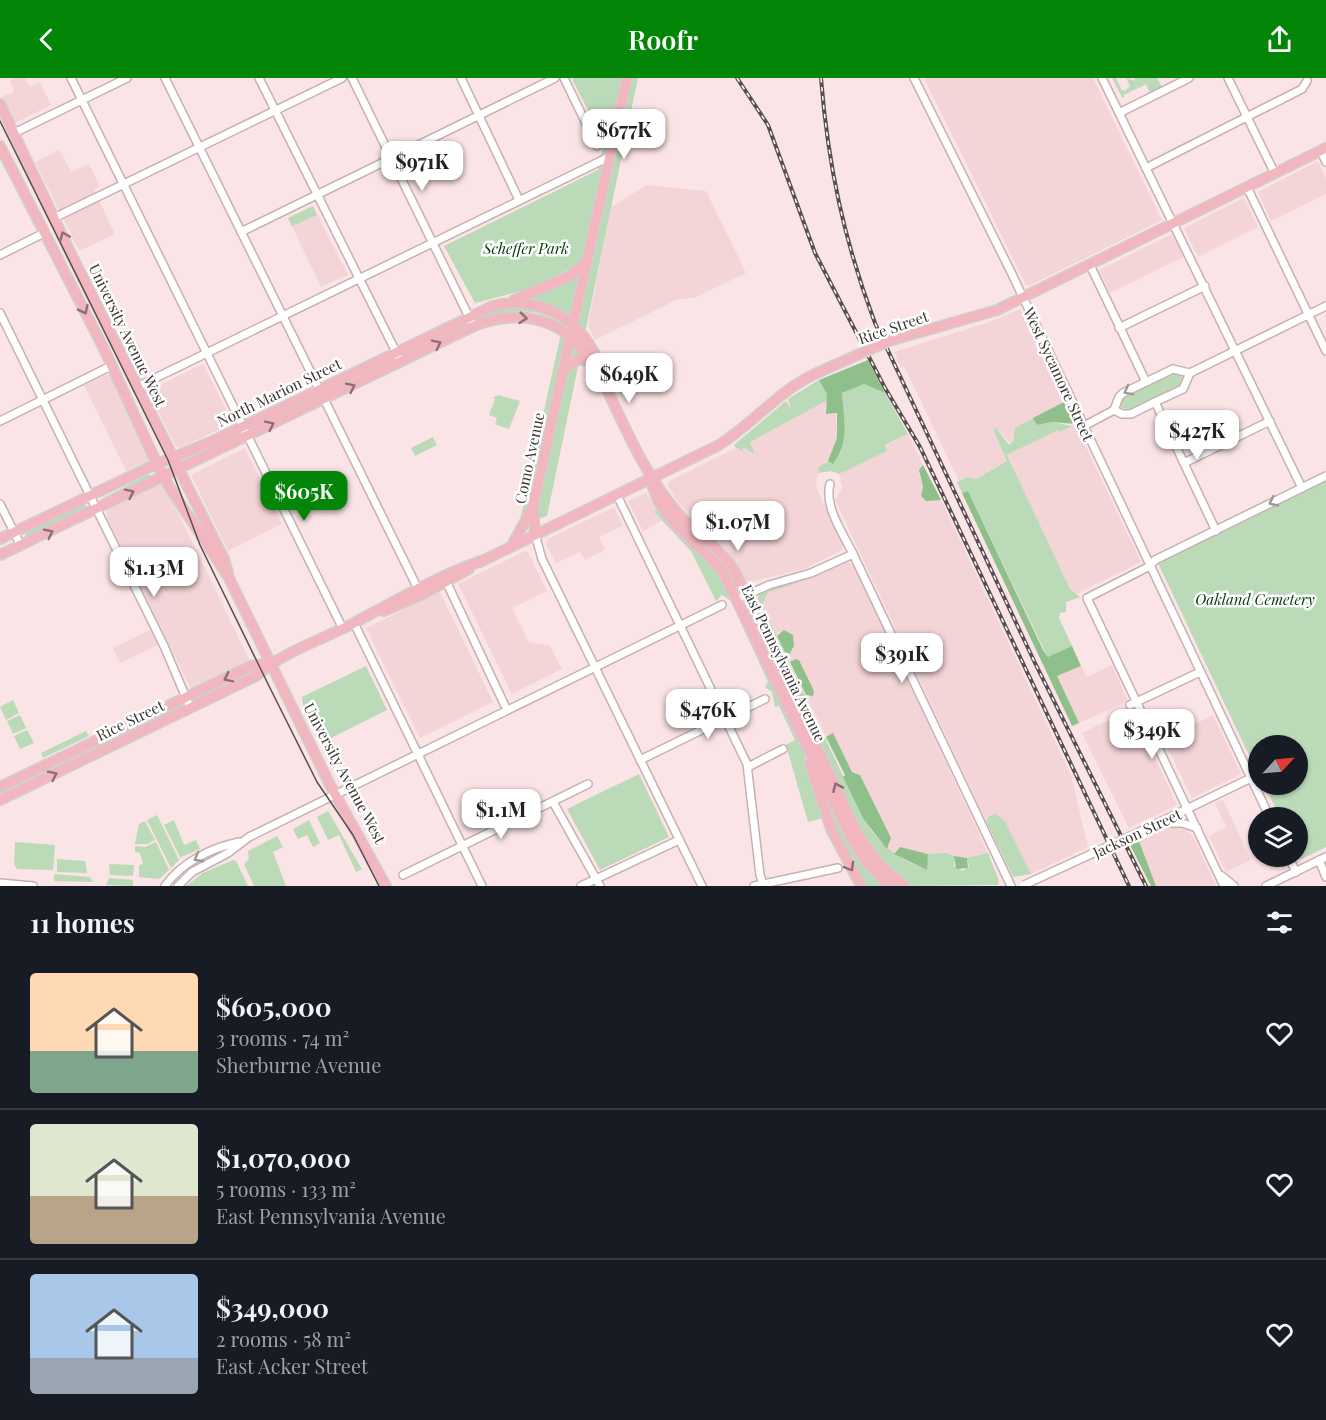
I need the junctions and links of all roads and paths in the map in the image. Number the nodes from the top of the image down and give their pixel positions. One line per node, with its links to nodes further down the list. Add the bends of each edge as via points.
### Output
1 (71, 78): 16 (street)
2 (128, 78): 16 (street)
3 (165, 78): 25 (street)
4 (259, 78): 18 (street)
5 (342, 78): 18 (street)
6 (352, 78): 28 (street)
7 (460, 78): 20 (street)
8 (555, 78): 20 (street)
9 (564, 78): 23 (street)
10 (627, 78): 27 (main road, Como Avenue)
11 (914, 78): 46 (street, West Sycamore Street)
12 (1102, 78): 19 (street)
13 (1189, 78): 19 (street)
14 (1228, 78): 21 (street)
15 (1307, 81): 21 (street, via 1302,89)
16 (82, 101): 22 (street); 32 (street)
17 (0, 104): 22 (main road, University Avenue West)
18 (275, 110): 25 (street); 34 (street)
19 (1119, 113): 30 (street)
20 (479, 115): 28 (street); 35 (street)
21 (1247, 118): 30 (street); 31 (street)
22 (14, 133): 36 (main road, University Avenue West)
23 (597, 146)
24 (0, 148): 39 (main road, University Avenue West)
25 (199, 148): 32 (street); 38 (street)
26 (1323, 149): 29 (street); 31 (main road, Rice Street)
27 (611, 156): 35 (street); 42 (main road, Como Avenue)
28 (391, 158): 34 (street); 40 (street)
29 (1326, 162)
30 (1146, 168): 37 (street)
31 (1275, 174): 33 (main road, Rice Street)
32 (123, 184): 36 (street); 60 (street)
33 (1246, 187): 37 (main road, Rice Street); 50 (street)
34 (317, 194): 38 (street); 44 (street)
35 (519, 200): 40 (street)
36 (56, 217): 68 (main road, University Avenue West, one-way to 36)
37 (1174, 223): 43 (main road, Rice Street); 45 (street)
38 (241, 232): 51 (street)
39 (44, 233): 41 (street); 63 (main road, University Avenue West, one-way to 63)
40 (433, 243): 44 (street); 52 (street)
41 (0, 255)
42 (590, 259): 47 (main road, via 570,276); 53 (main road, Como Avenue)
43 (1090, 266): 46 (main road, Rice Street); 55 (street)
44 (359, 279): 51 (street); 59 (street)
45 (1205, 286): 55 (street); 57 (street)
46 (1023, 298): 76 (street, West Sycamore Street); 85 (main road, Rice Street, bridge, via 984,316 889,341 819,372 786,390 732,436)
47 (502, 304): 52 (main road, North Marion Street); 53 (main road, North Marion Street, via 540,306)
48 (1326, 306): 50 (street)
49 (0, 313): 71 (street)
50 (1308, 314): 57 (street); 58 (street)
51 (283, 316): 60 (street); 69 (street)
52 (469, 316): 54 (street); 59 (main road, North Marion Street)
53 (572, 324): 56 (main road, Como Avenue); 66 (main road, via 591,347)
54 (474, 326): 56 (main road, North Marion Street, one-way to 56, via 500,318 526,317 550,324); 62 (main road, North Marion Street, one-way to 54)
55 (1119, 328): 67 (street)
56 (570, 337): 61 (main road); 64 (main road, Como Avenue)
57 (1236, 350): 65 (street); 75 (street)
58 (1326, 351)
59 (395, 352): 62 (street); 69 (main road, North Marion Street)
60 (207, 353): 68 (street); 77 (street)
61 (589, 360): 64 (main road, via 579,358); 66 (main road)
62 (401, 362): 70 (main road, North Marion Street, one-way to 62)
63 (111, 366): 71 (street); 81 (main road, University Avenue West)
64 (563, 370): 91 (main road, Como Avenue)
65 (1190, 373): 67 (street, via 1173,369); 72 (street, via 1183,388)
66 (600, 375): 85 (main road)
67 (1146, 382): 73 (street, one-way to 73, via 1119,397)
68 (137, 387): 79 (main road, University Avenue West)
69 (319, 389): 77 (main road, North Marion Street)
70 (324, 399): 78 (main road, North Marion Street, one-way to 70); 104 (street)
71 (43, 400): 74 (street); 89 (street)
72 (1155, 402): 73 (street, via 1131,414); 80 (street)
73 (1114, 410): 76 (street)
74 (0, 421)
75 (1270, 421): 80 (street); 87 (street)
76 (1084, 426): 101 (street, West Sycamore Street)
77 (243, 427): 78 (street); 79 (main road, North Marion Street)
78 (248, 436): 82 (main road, North Marion Street); 110 (street)
79 (174, 458): 81 (main road, North Marion Street); 82 (main road, University Avenue West)
80 (1184, 463): 93 (street)
81 (157, 464): 84 (main road, University Avenue West); 89 (main road, North Marion Street)
82 (180, 470): 84 (main road, North Marion Street); 102 (main road, University Avenue West, via 224,559)
83 (1326, 476): 87 (street)
84 (164, 477): 92 (main road, North Marion Street, one-way to 84); 102 (main road, University Avenue West)
85 (650, 478): 88 (main road, Rice Street); 105 (main road, East Pennsylvania Avenue, via 681,517 724,555); 106 (main road, East Pennsylvania Avenue, via 662,510 713,559)
86 (830, 484): 99 (street, via 830,504)
87 (1302, 488): 93 (street, one-way to 93)
88 (617, 495): 95 (main road, Rice Street); 109 (street)
89 (91, 497): 92 (street); 94 (main road, North Marion Street)
90 (0, 504): 94 (street)
91 (533, 507): 95 (main road, Como Avenue); 97 (main road)
92 (97, 510): 98 (main road, North Marion Street, one-way to 92); 115 (street)
93 (1216, 531): 101 (street)
94 (14, 533): 96 (main road, North Marion Street); 98 (street)
95 (535, 534): 97 (main road, Rice Street); 112 (street, Como Avenue, via 542,559)
96 (0, 539)
97 (512, 545): 103 (main road, Rice Street)
98 (21, 546): 100 (main road, North Marion Street)
99 (853, 554): 105 (street); 158 (street)
100 (0, 555)
101 (1150, 566): 113 (street, West Sycamore Street); 116 (street, via 1087,598)
102 (229, 578): 111 (main road, University Avenue West)
103 (445, 579): 104 (main road, Rice Street); 117 (street)
104 (419, 591): 108 (main road, Rice Street)
105 (747, 595): 106 (street); 157 (main road, East Pennsylvania Avenue, one-way to 105, via 880,865 857,833)
106 (737, 600): 119 (main road, East Pennsylvania Avenue)
107 (723, 605): 109 (street)
108 (354, 623): 110 (main road, Rice Street); 121 (street)
109 (680, 626): 112 (street); 118 (street)
110 (343, 628): 111 (main road, Rice Street)
111 (272, 663): 115 (main road, Rice Street, via 256,675); 128 (main road, University Avenue West)
112 (595, 667): 117 (street); 122 (street, Como Avenue)
113 (1200, 672): 116 (street); 124 (street, West Sycamore Street)
114 (765, 699): 118 (street)
115 (188, 703): 127 (main road, Rice Street); 129 (main road, Rice Street, one-way to 115)
116 (1134, 703): 131 (street)
117 (507, 710): 121 (street)
118 (724, 718): 122 (street); 123 (street)
119 (801, 733): 155 (main road, one-way to 155, via 831,829); 156 (main road, East Pennsylvania Avenue, via 854,845)
120 (783, 749): 123 (street)
121 (418, 753): 128 (street); 136 (street)
122 (640, 760): 134 (street, Como Avenue)
123 (748, 767): 146 (street)
124 (1248, 772)
125 (1248, 779): 131 (street, Jackson Street)
126 (588, 784): 130 (street)
127 (0, 787)
128 (335, 794): 135 (street); 150 (main road, University Avenue West)
129 (0, 800)
130 (553, 802): 136 (street); 144 (street)
131 (1188, 809): 132 (street, Jackson Street); 133 (street)
132 (1157, 824): 133 (street, via 1172,822); 159 (street, Jackson Street, bridge)
133 (1197, 828): 140 (street)
134 (679, 840): 144 (street); 153 (street, Como Avenue)
135 (239, 843): 148 (street, one-way to 148, via 186,864); 149 (street, via 192,872)
136 (463, 845): 142 (street); 151 (street)
137 (1323, 858): 141 (street); 143 (street)
138 (1294, 867): 141 (street)
139 (838, 868): 146 (street)
140 (1216, 870): 160 (street); 161 (street)
141 (1296, 872): 162 (street)
142 (404, 874)
143 (1326, 877)
144 (598, 882): 152 (street)
145 (0, 883): 147 (street)
146 (764, 884): 154 (street)
147 (33, 886)
148 (165, 886)
149 (178, 886)
150 (386, 886)
151 (482, 886)
152 (581, 886)
153 (702, 886)
154 (754, 886)
155 (861, 886)
156 (889, 886)
157 (904, 886)
158 (1011, 886)
159 (1023, 886)
160 (1224, 886)
161 (1234, 886)
162 (1266, 886)

